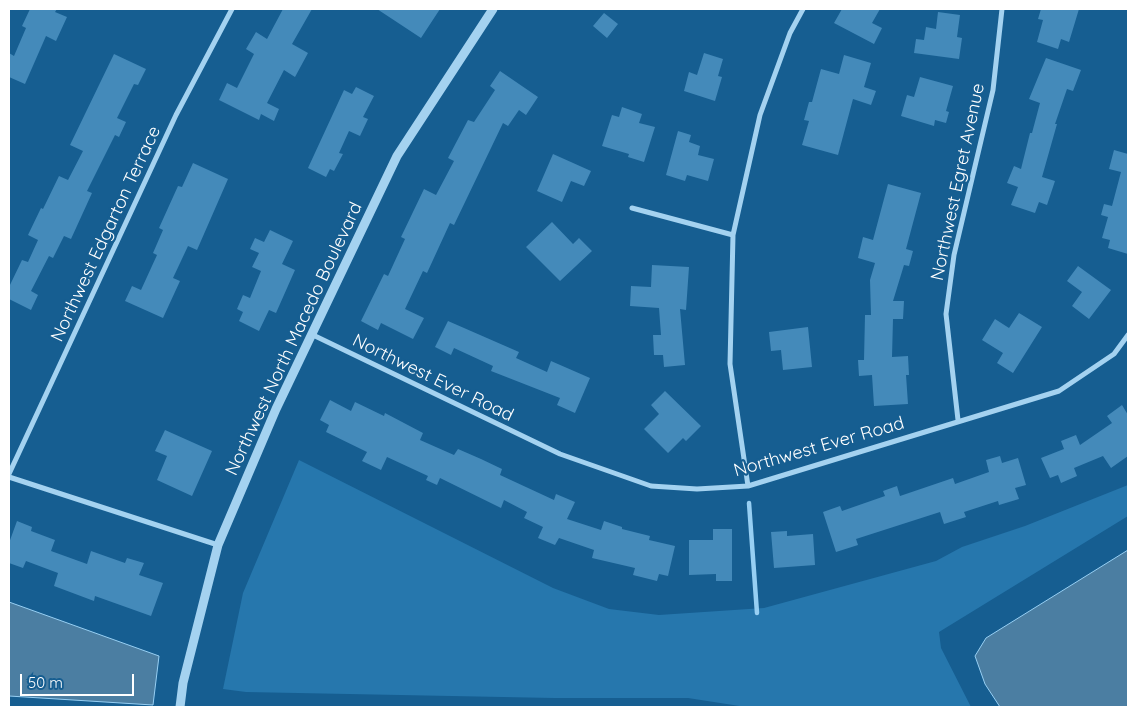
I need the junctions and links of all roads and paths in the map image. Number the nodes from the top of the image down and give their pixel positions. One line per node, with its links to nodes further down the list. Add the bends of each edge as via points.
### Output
1 (232, 9): 10 (street, Northwest Edgarton Terrace, via 176,115)
2 (493, 9): 7 (street, Northwest North Macedo Boulevard, via 397,156)
3 (803, 9): 6 (street, via 790,33 760,116)
4 (1002, 9): 9 (street, Northwest Egret Avenue, via 993,90 954,255 946,314)
5 (632, 208): 6 (street)
6 (733, 235): 11 (street, via 730,364)
7 (313, 335): 11 (street, Northwest Ever Road, via 560,454 642,483 697,489); 12 (street, Northwest North Macedo Boulevard, via 276,409)
8 (1128, 335): 9 (street, Northwest Ever Road, via 1114,354 1059,391)
9 (958, 420): 11 (street, Northwest Ever Road)
10 (9, 475): 12 (street)
11 (748, 486)
12 (218, 545): 13 (street, Northwest North Macedo Boulevard)
13 (180, 707)

